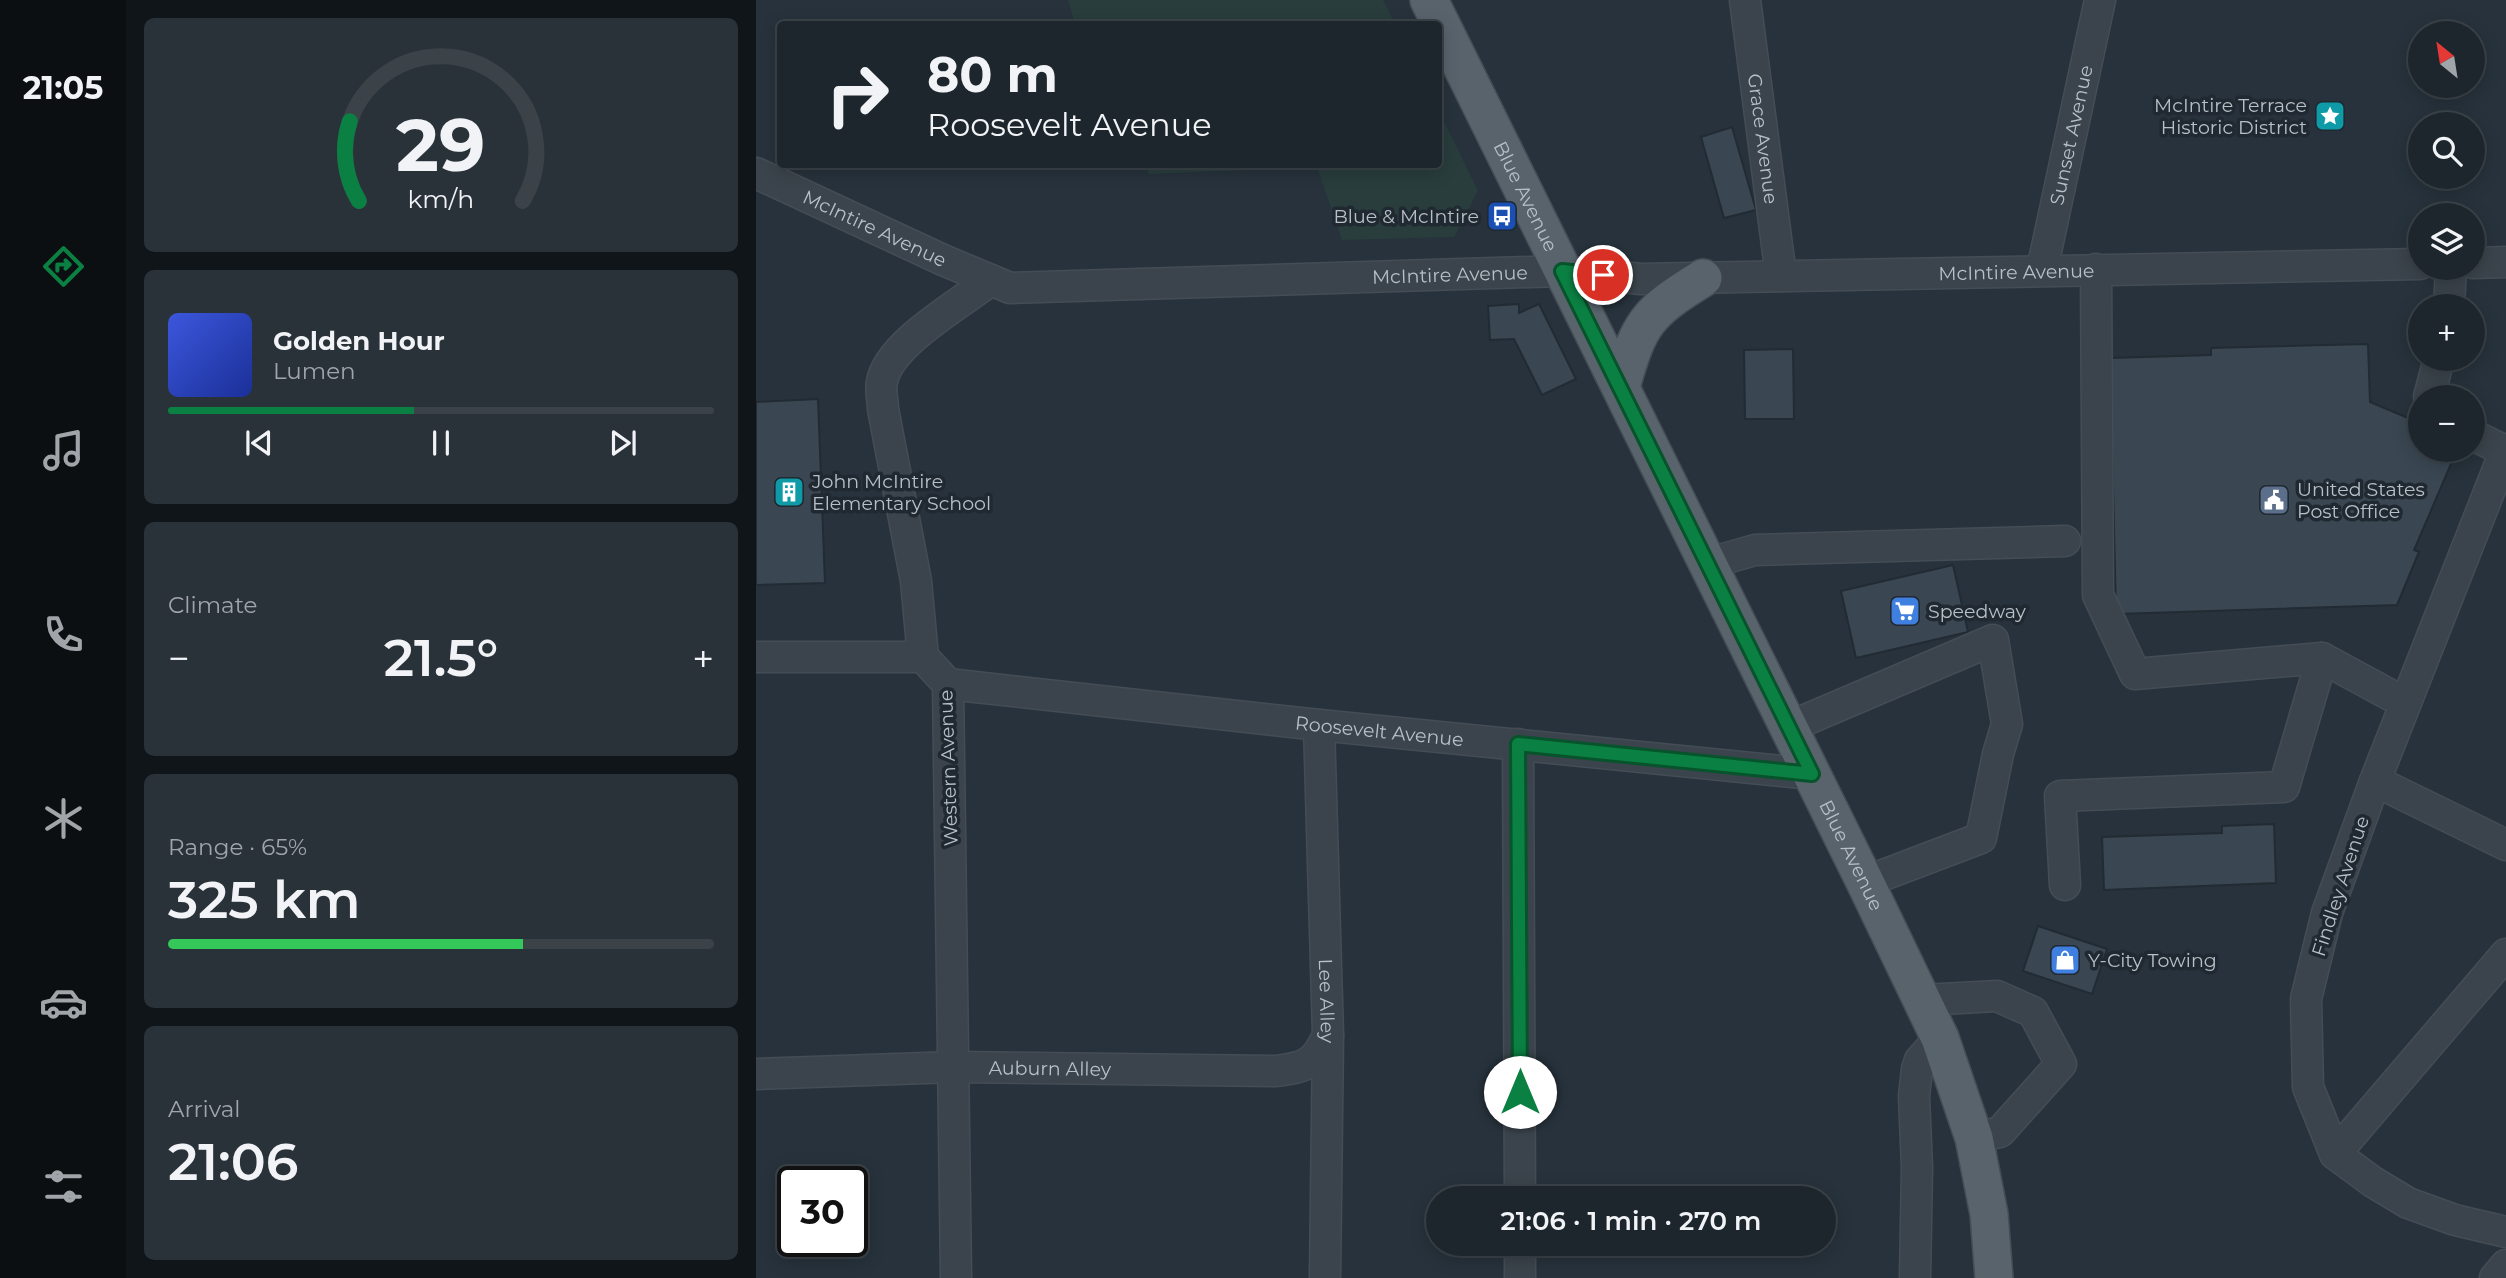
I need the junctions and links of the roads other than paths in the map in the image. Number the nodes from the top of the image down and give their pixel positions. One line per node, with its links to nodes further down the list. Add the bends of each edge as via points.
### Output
1 (1429, 0): 4 (main road, Blue Avenue)
2 (1745, 0): 13 (street, Grace Avenue)
3 (2099, 0): 12 (street, Sunset Avenue)
4 (1439, 21)
5 (1442, 26): 11 (main road, Blue Avenue)
6 (756, 173): 15 (street, McIntire Avenue)
7 (2506, 262): 8 (street)
8 (2485, 263)
9 (2408, 264): 10 (street, McIntire Avenue)
10 (2096, 270): 12 (street, McIntire Avenue); 23 (street, via 2098,596 2135,674)
11 (1562, 271): 14 (street, McIntire Avenue, via 1642,279); 15 (street, McIntire Avenue, via 1010,288); 16 (main road, Blue Avenue)
12 (2042, 271): 13 (street, McIntire Avenue)
13 (1781, 276): 14 (street, McIntire Avenue)
14 (1703, 278): 16 (main road, via 1651,315 1637,336)
15 (991, 280): 22 (street, via 895,354 882,382 883,409 916,581)
16 (1621, 387): 20 (main road, Blue Avenue)
17 (2485, 440): 18 (street)
18 (2506, 450): 25 (street, Findley Avenue)
19 (2065, 541): 20 (street, via 1755,550)
20 (1706, 564): 27 (main road, Blue Avenue)
21 (756, 657): 22 (street)
22 (923, 657): 24 (street, Western Avenue)
23 (2322, 658): 25 (street); 33 (street, via 2284,787 2060,796)
24 (948, 684): 26 (street, Roosevelt Avenue); 38 (street, Western Avenue)
25 (2405, 703): 30 (street, Findley Avenue)
26 (1319, 725): 28 (street, Roosevelt Avenue); 36 (street, Lee Alley)
27 (1789, 727): 29 (main road, Blue Avenue); 32 (street, via 1993,640 2007,724 1981,838)
28 (1518, 744): 29 (street, Roosevelt Avenue); 42 (street)
29 (1812, 774): 32 (main road, Blue Avenue)
30 (2375, 781): 31 (street); 41 (street, Findley Avenue, via 2326,913 2306,999 2308,1087)
31 (2506, 845)
32 (1865, 882): 35 (main road, Blue Avenue)
33 (2065, 885)
34 (2506, 954): 41 (street)
35 (1923, 1000): 37 (main road, Blue Avenue); 40 (street, via 1997,996 2033,1012 2061,1064 2000,1132)
36 (1328, 1035): 38 (street, Auburn Alley, via 1319,1055 1303,1068 1276,1071); 47 (street, Lee Alley)
37 (1940, 1038): 40 (main road, Blue Avenue); 49 (street, via 1920,1060 1914,1096)
38 (954, 1067): 39 (street, Auburn Alley); 46 (street, Western Avenue)
39 (756, 1074)
40 (1974, 1138): 50 (main road, Blue Avenue, via 1989,1214)
41 (2335, 1154): 43 (street, via 2408,1203)
42 (1520, 1186)
43 (2506, 1232)
44 (1520, 1256): 48 (street)
45 (2506, 1265): 51 (street)
46 (956, 1278)
47 (1325, 1278)
48 (1520, 1278)
49 (1915, 1278)
50 (1994, 1278)
51 (2495, 1278)

